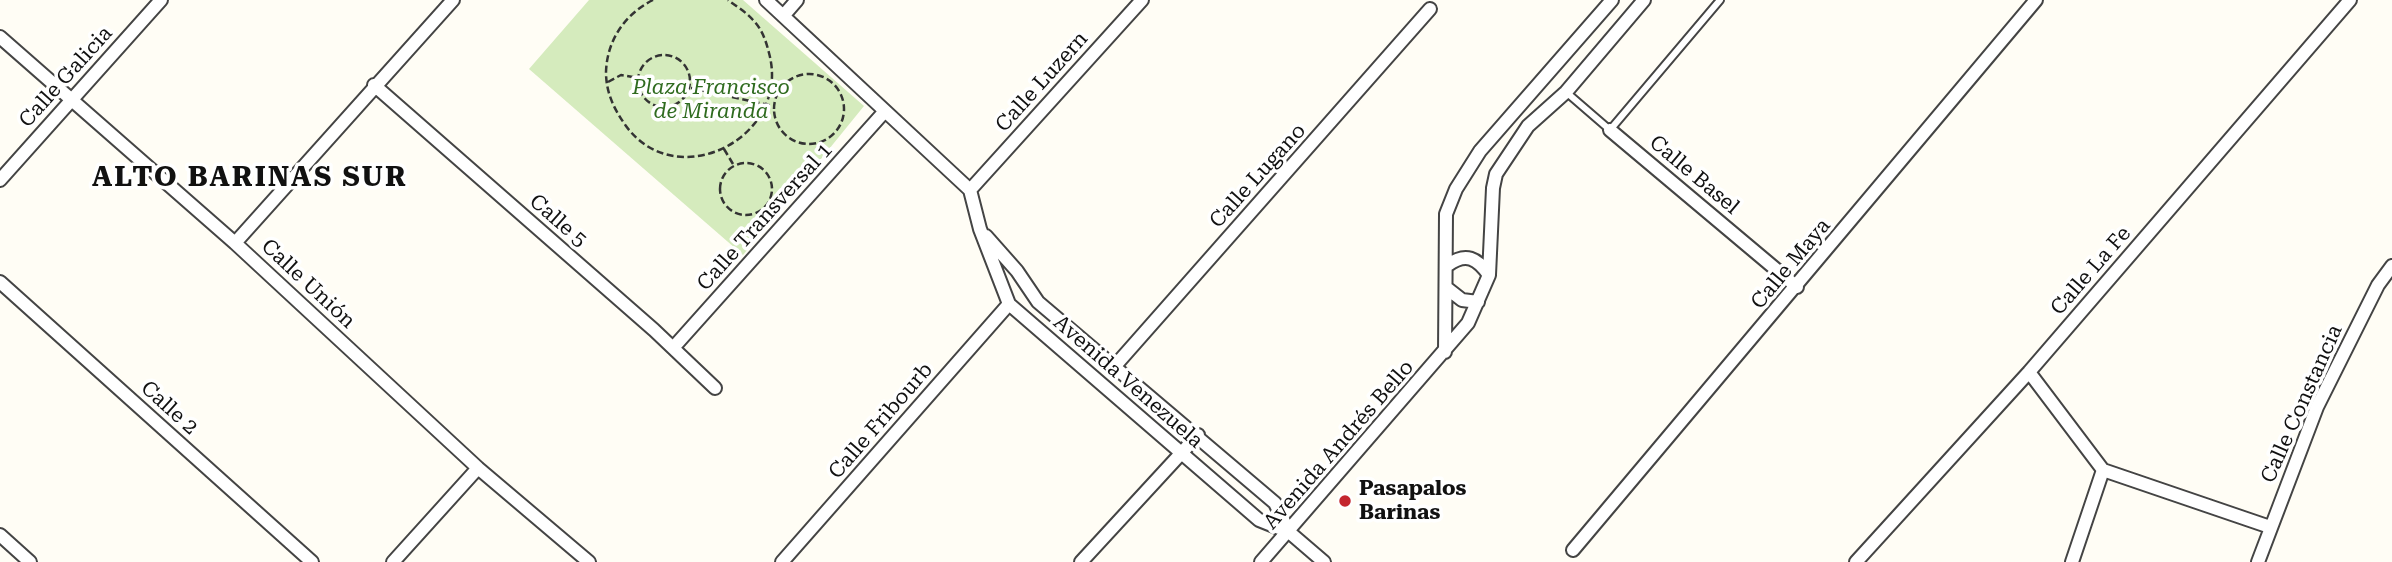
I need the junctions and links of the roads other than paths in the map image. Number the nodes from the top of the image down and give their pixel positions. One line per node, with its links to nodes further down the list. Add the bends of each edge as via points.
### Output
1 (161, 0): 16 (street, Calle Galicia)
2 (453, 0): 14 (street)
3 (766, 0): 12 (street)
4 (797, 0): 12 (street)
5 (1142, 0): 20 (street, Calle Luzern)
6 (1612, 0): 23 (street, via 1468,166 1446,214)
7 (1644, 0): 15 (street, Avenida Andrés Bello)
8 (1720, 0): 18 (lane)
9 (2036, 0): 27 (street, Calle Maya)
10 (2350, 0): 34 (street, Calle La Fe)
11 (1430, 9): 33 (street, Calle Lugano)
12 (784, 15): 17 (street)
13 (0, 37): 16 (street, Calle Unión)
14 (373, 85): 22 (street); 31 (street, Calle 5)
15 (1566, 92): 18 (lane, Calle Basel); 25 (street, Avenida Andrés Bello, via 1528,126 1496,174)
16 (71, 101): 19 (street, Calle Galicia); 22 (street, Calle Unión)
17 (885, 111): 20 (street); 31 (street, Calle Transversal 1)
18 (1610, 130): 27 (street, Calle Basel)
19 (0, 180)
20 (970, 190): 21 (street, Avenida Venezuela)
21 (980, 229): 30 (street, Avenida Venezuela); 33 (street, Avenida Venezuela, via 1038,302)
22 (235, 243): 38 (street, Calle Unión)
23 (1448, 265): 25 (street, via 1469,257); 28 (street)
24 (2392, 266): 40 (street, Calle Constancia, via 2317,407)
25 (1489, 275): 29 (street, Avenida Andrés Bello)
26 (0, 282): 45 (street, Calle 2)
27 (1797, 287): 43 (street, Calle Maya)
28 (1448, 289): 29 (street, via 1462,300); 32 (street)
29 (1478, 302): 32 (street, Avenida Andrés Bello)
30 (1009, 304): 37 (street, Avenida Venezuela); 48 (street, Calle Fribourb)
31 (673, 348): 35 (street, Calle 5)
32 (1445, 352): 41 (street, Avenida Andrés Bello)
33 (1114, 367): 36 (street, Avenida Venezuela)
34 (2029, 372): 39 (street); 52 (street, Calle La Fe)
35 (715, 388)
36 (1198, 435): 37 (street); 41 (street, Avenida Venezuela, via 1275,503)
37 (1179, 454): 41 (street, Avenida Venezuela, via 1259,520); 49 (street)
38 (478, 468): 46 (street); 47 (street, Calle Unión)
39 (2103, 470): 40 (street); 53 (street)
40 (2270, 527): 54 (street, Calle Constancia)
41 (1289, 532): 50 (street, Avenida Andrés Bello); 51 (street, Avenida Venezuela)
42 (0, 536): 44 (street)
43 (1573, 550)
44 (30, 562)
45 (312, 562)
46 (393, 562)
47 (589, 562)
48 (782, 562)
49 (1081, 562)
50 (1261, 562)
51 (1324, 562)
52 (1856, 562)
53 (2072, 562)
54 (2258, 562)

